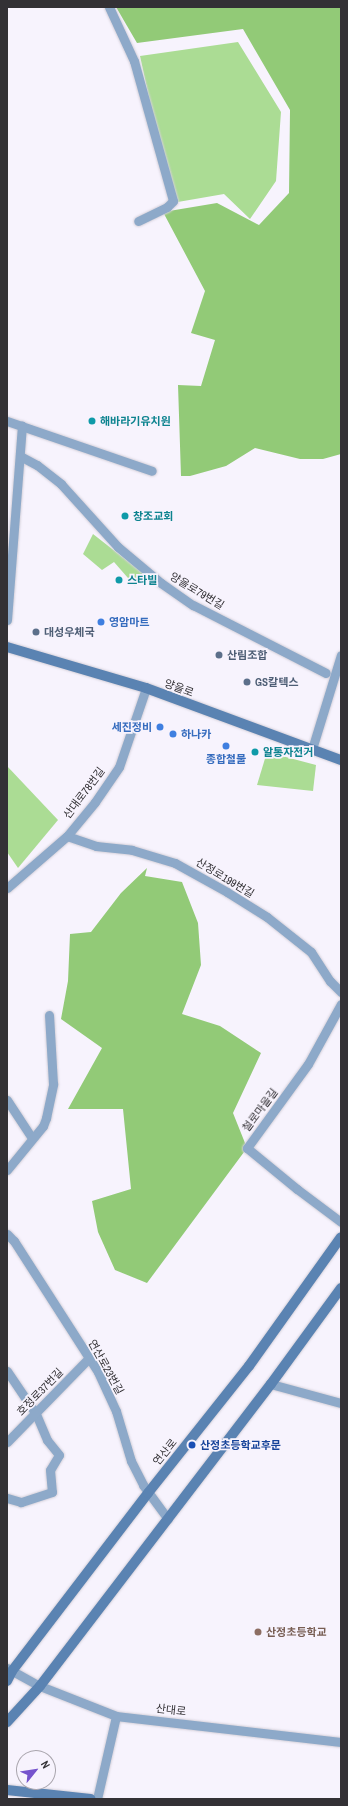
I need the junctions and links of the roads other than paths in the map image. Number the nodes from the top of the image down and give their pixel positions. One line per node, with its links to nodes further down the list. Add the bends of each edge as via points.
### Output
1 (108, 7): 2 (street, via 134,61 173,201 167,207)
2 (138, 221)
3 (7, 421): 4 (street)
4 (22, 426): 5 (street); 6 (street)
5 (20, 456): 7 (street); 10 (street, 양을로79번길, via 37,465 61,484 118,546 161,583 193,604)
6 (152, 470)
7 (7, 620)
8 (7, 647): 11 (street, 양을로)
9 (341, 655): 12 (street)
10 (326, 673)
11 (146, 688): 12 (street, 양을로); 14 (street, 산대로78번길, via 119,767)
12 (312, 749): 13 (street, 양을로)
13 (341, 760)
14 (67, 836): 15 (street, 산대로78번길); 16 (street, 산정로199번길, via 96,846 132,850 175,863 227,892 267,917 311,952 330,981)
15 (7, 888)
16 (341, 992)
17 (341, 1004): 22 (street, 철로마을길, via 308,1064 247,1148)
18 (49, 1016): 20 (street, via 53,1068 50,1102 43,1126)
19 (7, 1100): 20 (street)
20 (32, 1138): 21 (street)
21 (7, 1170)
22 (341, 1222)
23 (7, 1234): 25 (street, 연산로23번길)
24 (341, 1238): 33 (street, 연산로, via 249,1366)
25 (11, 1243): 27 (street, 연산로23번길)
26 (341, 1288): 29 (street)
27 (90, 1358): 31 (street, 호정로37번길); 33 (street, 연산로23번길, via 111,1398 131,1461)
28 (7, 1371): 31 (street)
29 (271, 1384): 30 (street); 35 (street)
30 (341, 1403)
31 (36, 1414): 32 (street, 호정로37번길); 34 (street, via 47,1440 59,1455 50,1470 52,1492 21,1502)
32 (7, 1442)
33 (148, 1493): 35 (street, 연산로23번길); 36 (street, 연산로)
34 (7, 1498)
35 (168, 1519): 38 (street)
36 (10, 1669): 37 (street, 연산로); 38 (street, 산대로)
37 (7, 1681)
38 (40, 1686): 39 (street, 산대로); 40 (street)
39 (116, 1716): 41 (street, 산대로); 46 (street)
40 (7, 1722)
41 (341, 1742)
42 (7, 1787): 44 (street)
43 (7, 1790): 44 (street)
44 (18, 1791): 45 (street)
45 (91, 1799)
46 (97, 1799)

